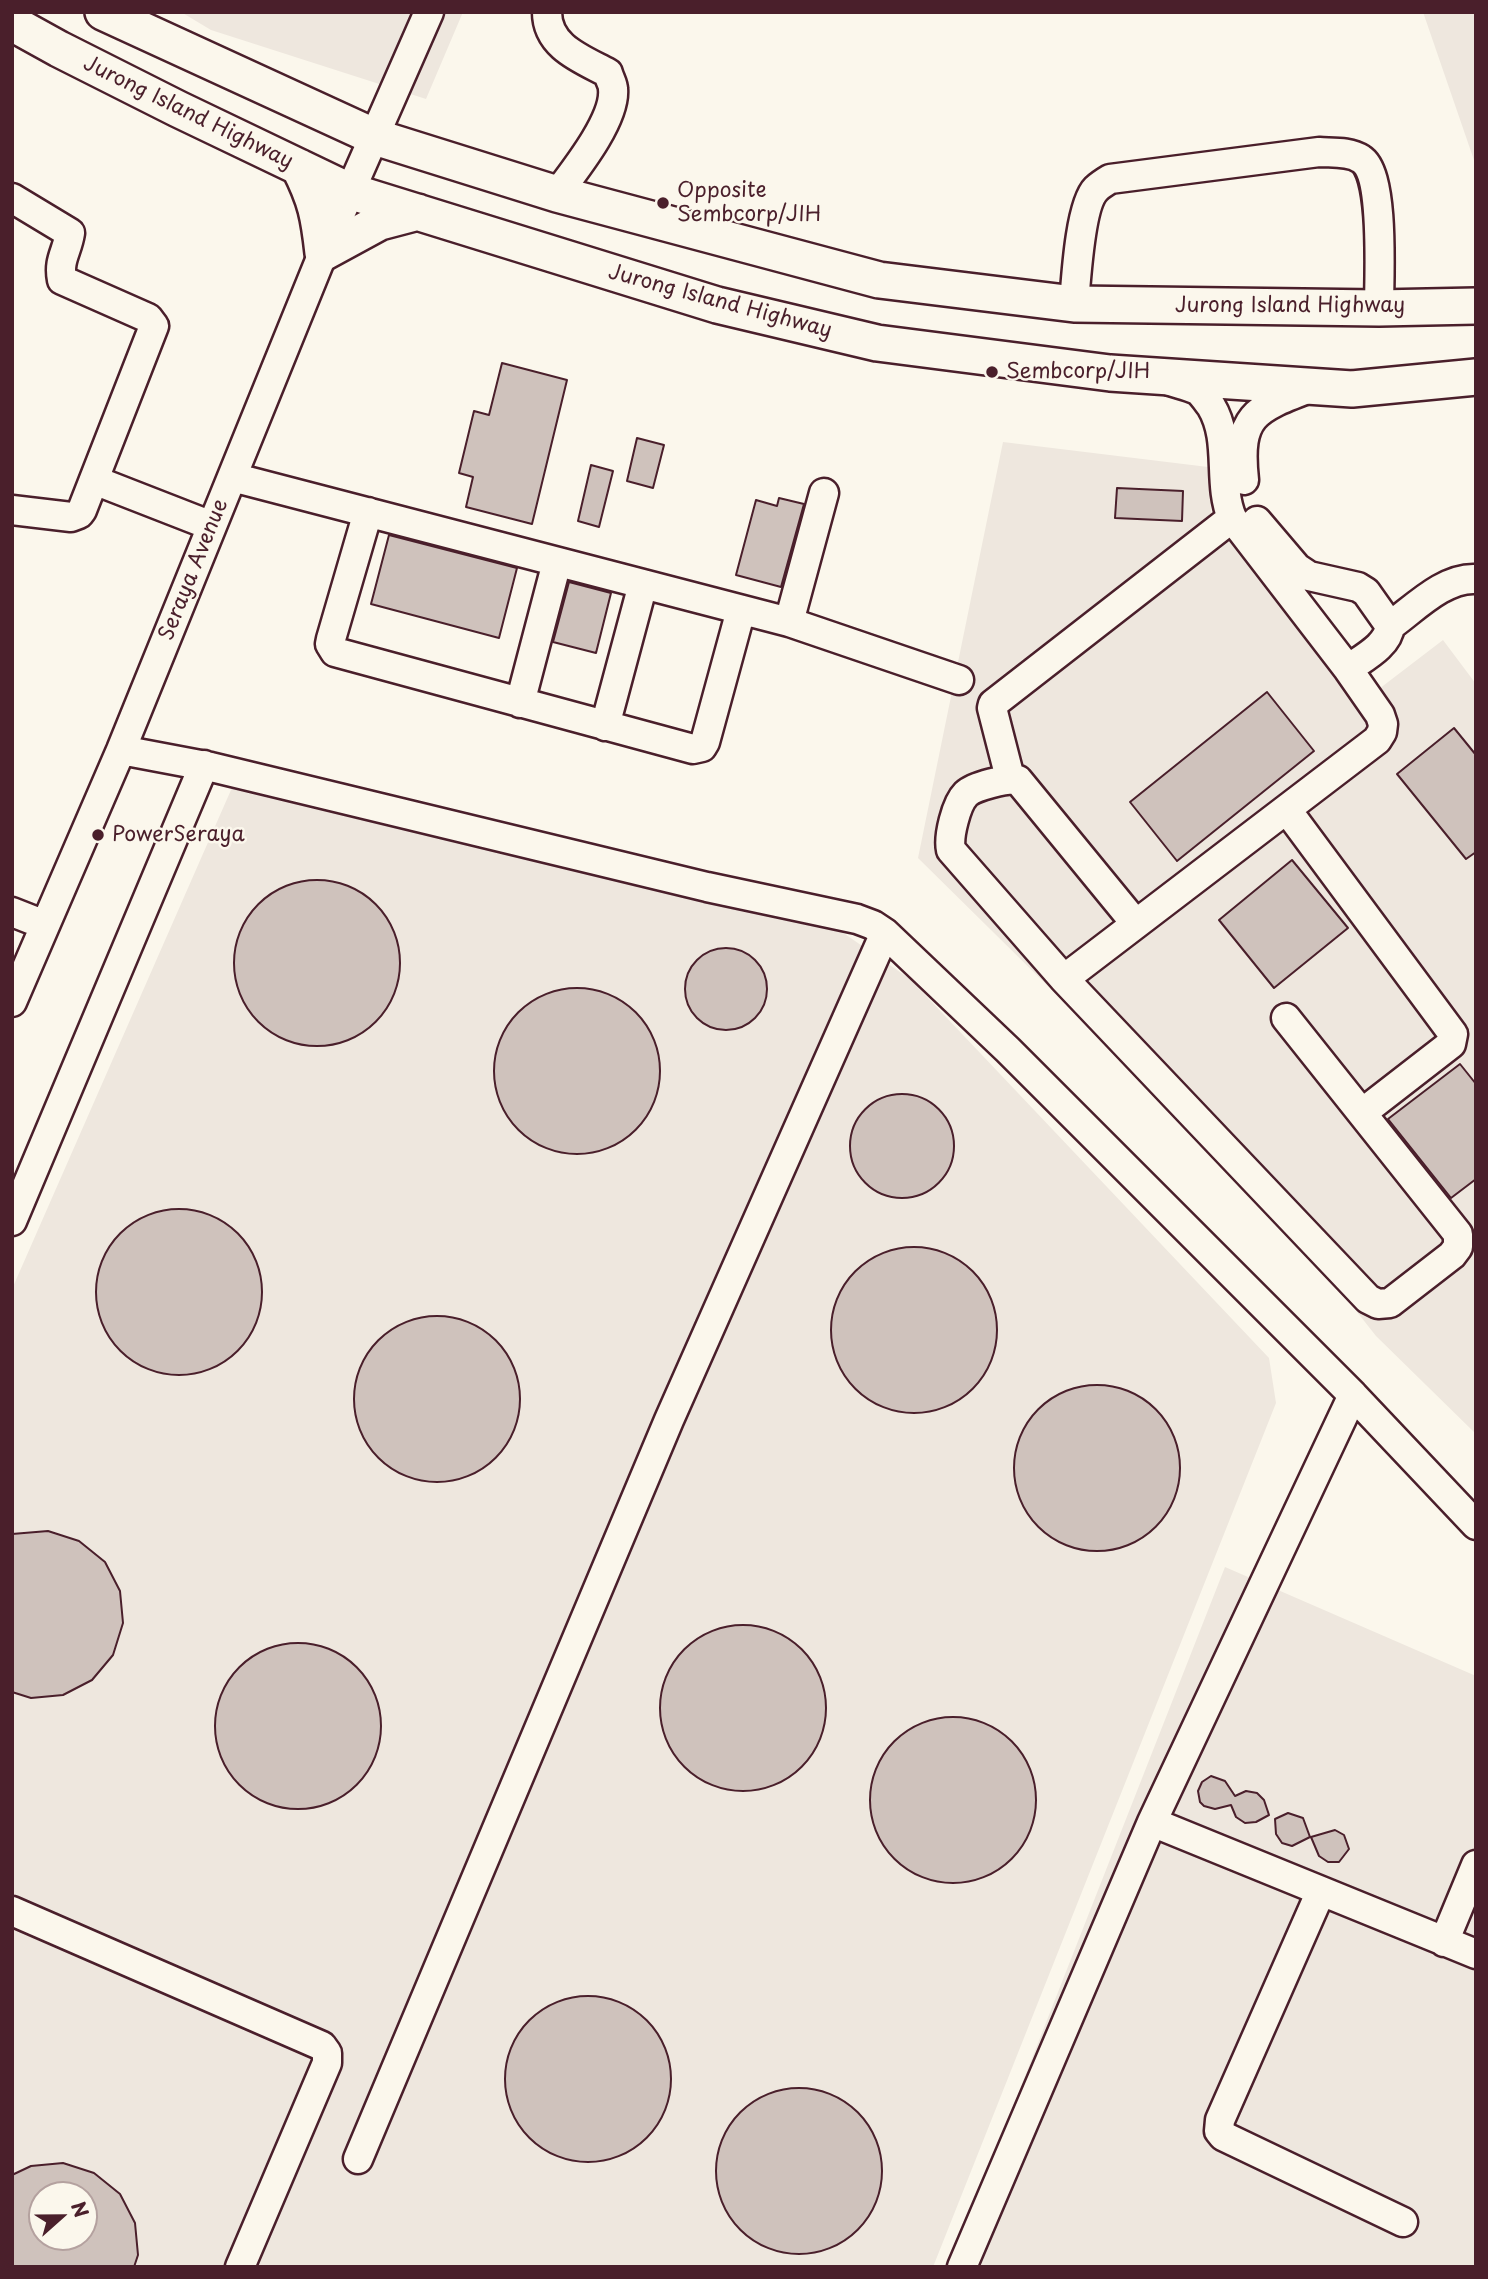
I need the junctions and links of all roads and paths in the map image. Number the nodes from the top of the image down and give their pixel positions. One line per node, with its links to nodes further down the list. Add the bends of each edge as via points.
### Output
1 (103, 12): 5 (main road, Jurong Island Highway)
2 (429, 12): 5 (street, Seraya Avenue)
3 (547, 12): 8 (street, via 556,40 571,55 608,73 613,89 610,112 587,155)
4 (12, 23): 6 (main road, Jurong Island Highway)
5 (374, 137): 7 (street, Seraya Avenue); 8 (main road, Jurong Island Highway)
6 (299, 167): 7 (main road, Jurong Island Highway); 11 (main road, via 314,195)
7 (349, 191): 10 (main road, Jurong Island Highway); 11 (street, Seraya Avenue)
8 (557, 194): 12 (main road, Jurong Island Highway, via 879,280)
9 (12, 198): 19 (street, via 71,233 59,265 62,280 148,318 154,327)
10 (418, 212): 11 (main road, via 380,222); 15 (main road, Jurong Island Highway, via 717,305 877,343)
11 (323, 253): 18 (street, Seraya Avenue)
12 (1074, 304): 14 (main road, Jurong Island Highway); 14 (street, via 1086,211 1094,190 1110,179 1319,152 1351,154 1364,160 1370,172 1378,196)
13 (1476, 306): 14 (main road, Jurong Island Highway)
14 (1379, 308)
15 (1151, 376): 17 (main road, Jurong Island Highway); 23 (street, via 1199,390 1217,417)
16 (1476, 377): 17 (main road, Jurong Island Highway, via 1352,389)
17 (1313, 386): 30 (street, via 1268,404 1252,417 1244,434 1242,461 1249,510 1297,568 1309,576 1358,587)
18 (232, 477): 22 (street); 24 (street, Seraya Avenue)
19 (94, 480): 21 (street, via 75,516); 24 (street)
20 (824, 493): 29 (street)
21 (12, 510)
22 (368, 512): 25 (street); 33 (street, via 331,639 332,649)
23 (1232, 518): 31 (street); 37 (street, via 993,704)
24 (212, 526): 35 (street, Seraya Avenue)
25 (557, 562): 27 (street); 33 (street)
26 (1476, 579): 30 (street, via 1446,586)
27 (643, 584): 28 (street); 34 (street)
28 (741, 610): 29 (street); 34 (street, via 702,747 693,749)
29 (789, 622): 32 (street)
30 (1390, 626): 31 (street, via 1381,644)
31 (1348, 669): 38 (street, via 1380,715 1382,732)
32 (959, 680)
33 (520, 703): 34 (street)
34 (605, 726)
35 (121, 750): 36 (street); 41 (street, Seraya Avenue)
36 (204, 765): 42 (street, via 693,884 857,919); 47 (street)
37 (1010, 778): 40 (street, via 1024,785); 43 (street, via 964,796 950,834 951,850)
38 (1287, 810): 40 (street); 46 (street, via 1453,1034 1451,1044)
39 (12, 912): 41 (street)
40 (1136, 924): 43 (street)
41 (45, 925): 44 (street, Seraya Avenue)
42 (885, 933): 48 (street, via 1009,1050); 56 (street, via 669,1420)
43 (1063, 979): 46 (street, via 1368,1299 1384,1304 1397,1299 1452,1255 1459,1240)
44 (12, 1002)
45 (1286, 1018): 46 (street)
46 (1362, 1113)
47 (12, 1220)
48 (1353, 1395): 49 (street); 50 (street)
49 (1476, 1525)
50 (1152, 1822): 52 (street); 59 (street)
51 (1476, 1865): 54 (street)
52 (1321, 1891): 54 (street); 57 (street, via 1219,2131)
53 (12, 1910): 58 (street, via 325,2049 327,2063)
54 (1444, 1942): 55 (street)
55 (1476, 1954)
56 (358, 2159)
57 (1403, 2221)
58 (240, 2267)
59 (962, 2267)

